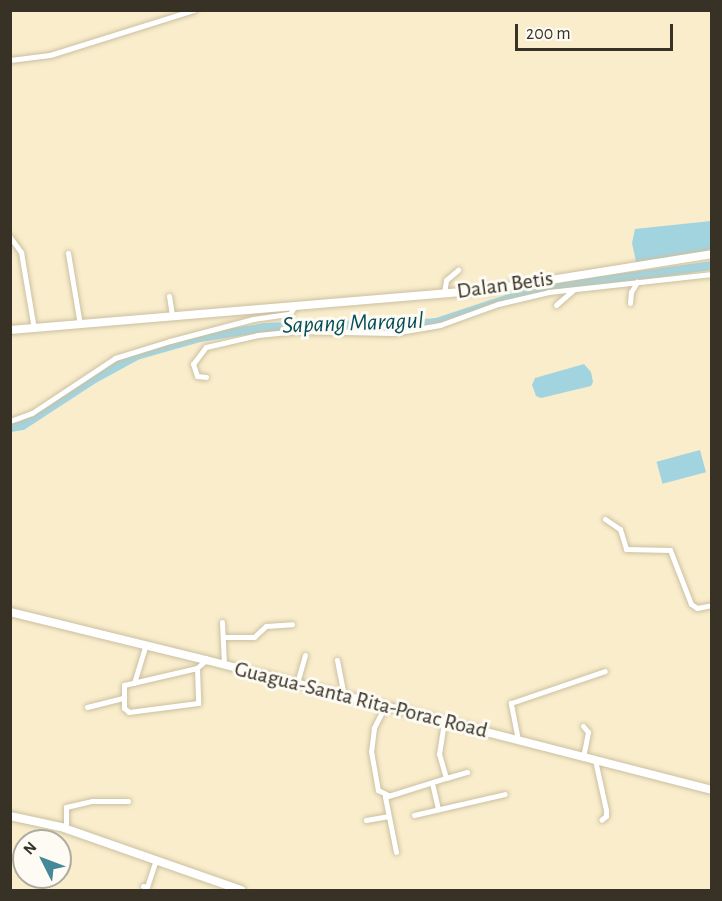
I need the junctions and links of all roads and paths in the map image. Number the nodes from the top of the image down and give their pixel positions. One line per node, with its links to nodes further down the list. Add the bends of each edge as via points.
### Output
1 (194, 10): 2 (street, via 50,55)
2 (10, 60)
3 (10, 237): 17 (street, via 21,252)
4 (68, 253): 16 (street)
5 (711, 254): 10 (street, Dalan Betis, via 516,287)
6 (458, 270): 10 (street, via 446,280)
7 (711, 274): 8 (street)
8 (637, 282): 9 (street); 12 (street)
9 (573, 290): 13 (street); 19 (street, via 498,304 440,325 393,333 279,331 214,344 206,347 193,364 197,376)
10 (444, 293): 14 (street, Dalan Betis)
11 (169, 296): 15 (street)
12 (630, 303)
13 (556, 305)
14 (294, 307): 15 (street, Dalan Betis); 20 (street, via 290,314 253,319 115,358 32,413)
15 (172, 315): 16 (street, Dalan Betis)
16 (80, 325): 17 (street, Dalan Betis)
17 (34, 329): 18 (street, Dalan Betis)
18 (10, 330)
19 (206, 377)
20 (10, 421)
21 (605, 519): 22 (street, via 620,529 627,549 670,550 691,604 697,608)
22 (711, 605)
23 (10, 612): 27 (street, Guagua-Santa Rita-Porac Road)
24 (222, 622): 26 (street)
25 (292, 624): 26 (street, via 266,627 254,636)
26 (224, 637): 31 (street)
27 (145, 646): 29 (street, Guagua-Santa Rita-Porac Road); 34 (street)
28 (305, 655): 35 (street)
29 (206, 660): 31 (street, Guagua-Santa Rita-Porac Road); 32 (street)
30 (337, 660): 36 (street)
31 (224, 664): 35 (street, Guagua-Santa Rita-Porac Road)
32 (197, 668): 34 (street); 37 (street, via 200,701 195,705 126,711)
33 (605, 671): 42 (street, via 511,703)
34 (134, 682): 37 (street, via 124,685)
35 (297, 683): 36 (street, Guagua-Santa Rita-Porac Road)
36 (344, 695): 38 (street, Guagua-Santa Rita-Porac Road)
37 (123, 698): 39 (street)
38 (385, 706): 40 (street, Guagua-Santa Rita-Porac Road); 50 (street, via 374,728 371,752 378,790)
39 (87, 707)
40 (444, 721): 42 (street, Guagua-Santa Rita-Porac Road); 46 (street, via 439,754)
41 (583, 726): 43 (street, via 588,732)
42 (518, 740): 43 (street, Guagua-Santa Rita-Porac Road)
43 (583, 757): 44 (street, Guagua-Santa Rita-Porac Road)
44 (595, 760): 48 (street, Guagua-Santa Rita-Porac Road); 57 (street, via 606,810)
45 (467, 772): 46 (street)
46 (446, 778): 47 (street)
47 (432, 783): 50 (street); 52 (street)
48 (711, 790)
49 (505, 794): 52 (street)
50 (388, 795): 55 (street)
51 (128, 801): 58 (street, via 92,801 66,807)
52 (438, 810): 53 (street)
53 (414, 815)
54 (10, 816): 58 (street)
55 (388, 816): 56 (street); 60 (street)
56 (366, 820)
57 (601, 820)
58 (66, 829)
59 (72, 831): 61 (street)
60 (396, 852)
61 (156, 860): 62 (street, via 145,886); 63 (street)
62 (155, 889)
63 (241, 891)

